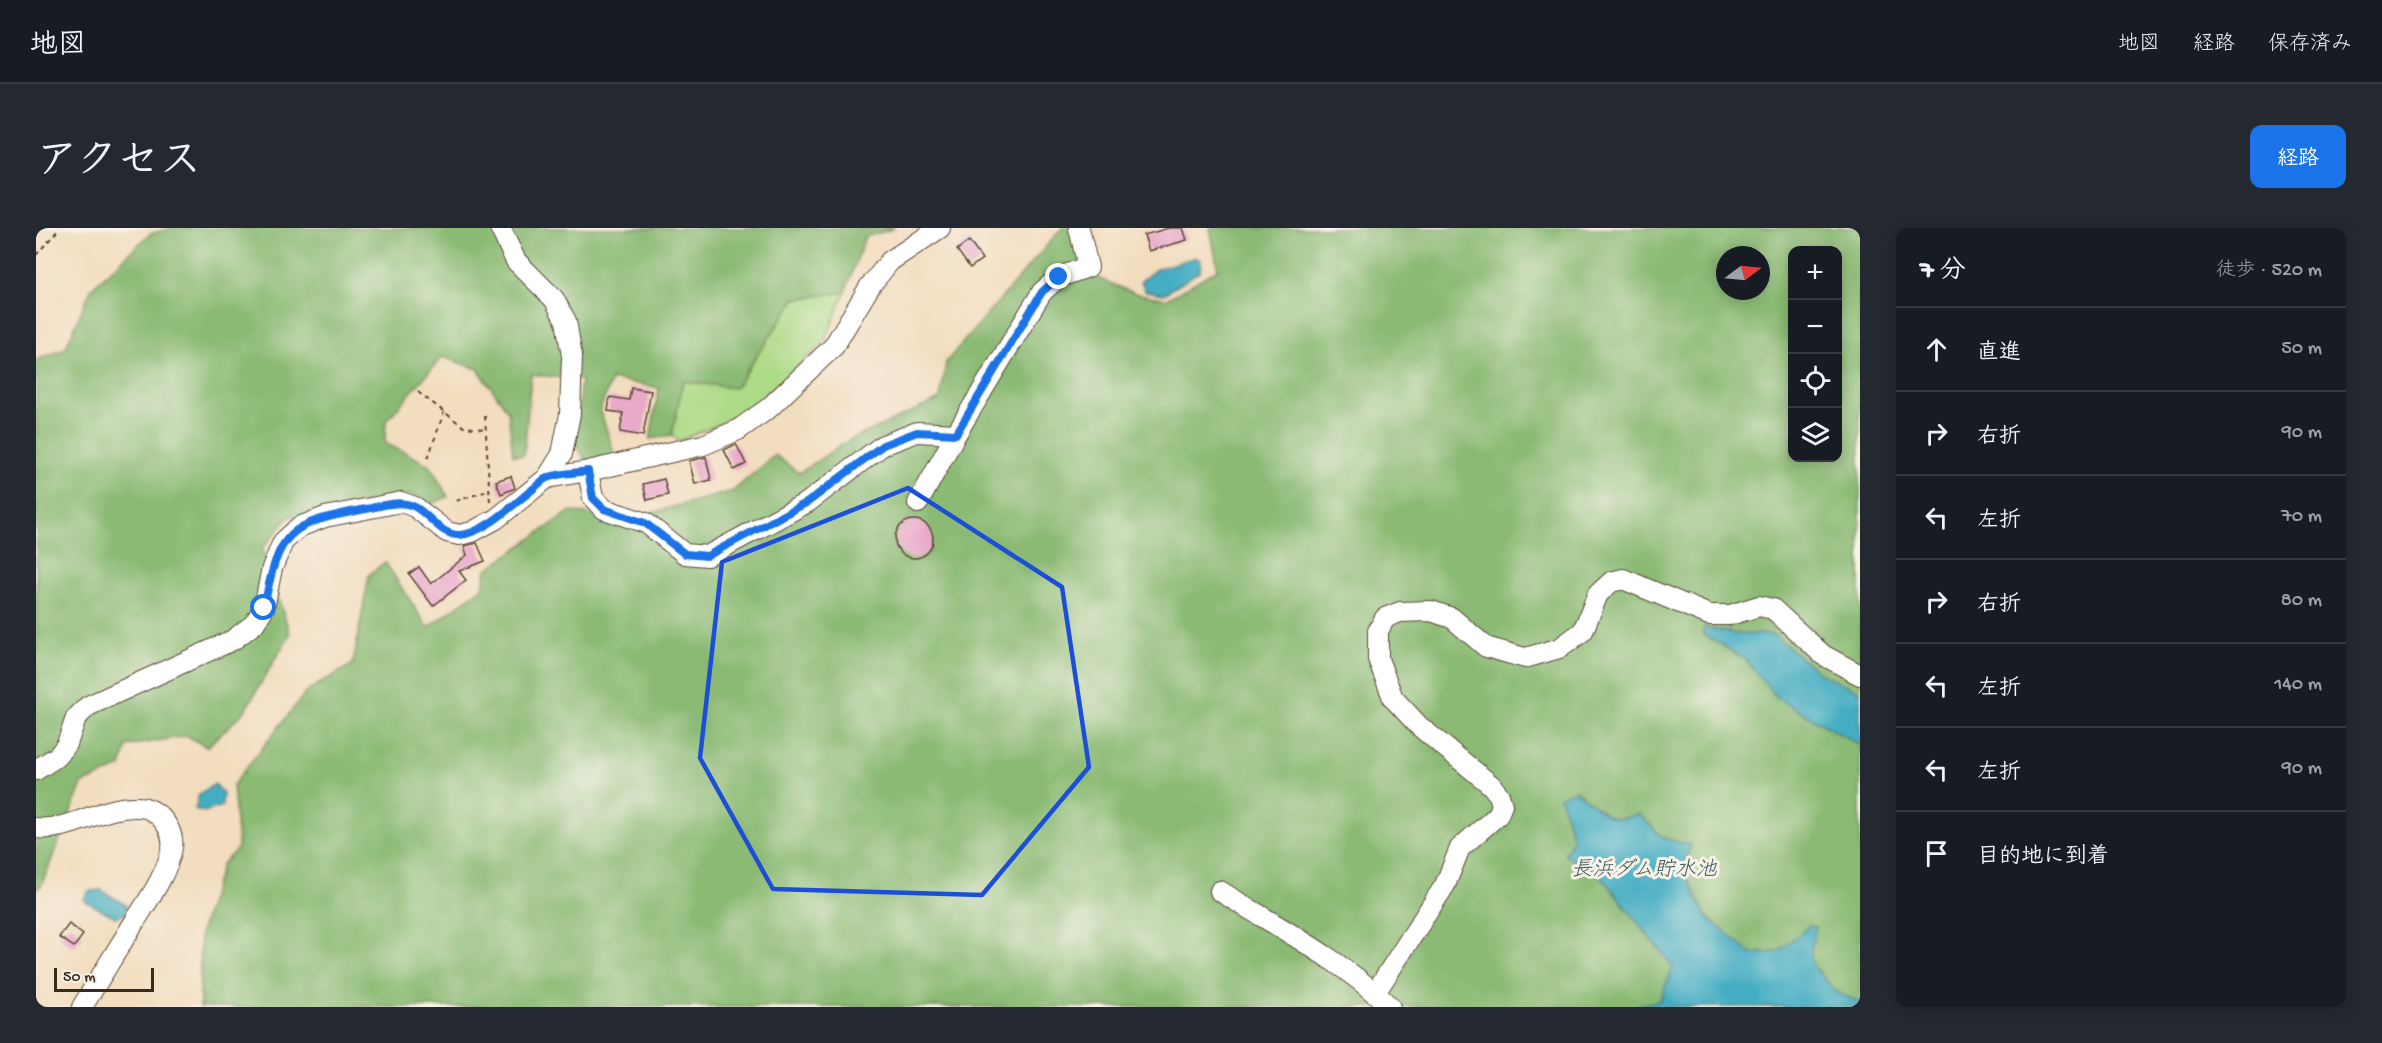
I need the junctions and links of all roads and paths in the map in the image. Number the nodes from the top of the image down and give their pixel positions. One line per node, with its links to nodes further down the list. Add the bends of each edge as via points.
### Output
1 (60, 228): 5 (path)
2 (500, 228): 13 (street, via 516,261 554,299 566,321 572,356 570,414 562,454)
3 (940, 228): 12 (street, via 890,261 834,346 769,408 738,430 703,445)
4 (1079, 228): 10 (street, via 1088,267 1059,277 1042,292)
5 (36, 255)
6 (418, 392): 7 (path)
7 (444, 412): 9 (path, via 464,427); 11 (path)
8 (485, 416): 17 (path, via 490,509)
9 (483, 429)
10 (956, 434): 12 (street, via 917,432 883,445 808,502 707,556 685,554 645,523 604,509 593,498); 16 (street)
11 (429, 458)
12 (588, 471): 13 (street)
13 (547, 478): 17 (street)
14 (487, 491): 15 (path)
15 (456, 501)
16 (918, 503)
17 (496, 519): 19 (street, via 459,535 447,532 415,507 401,502 325,517 299,527 283,542 272,568 264,608 254,624 233,640 87,706 76,718 58,756)
18 (1860, 675): 22 (street, via 1823,655 1773,609 1759,606 1730,615 1709,615 1623,579 1611,582 1598,594 1583,632 1560,648 1525,658 1486,647 1452,618 1431,611 1400,612 1384,618 1378,631 1378,659 1393,698 1419,726 1491,784 1502,805 1498,815 1460,848 1445,885)
19 (36, 770)
20 (36, 828): 23 (street, via 50,830 111,809 140,806 156,813 169,827 172,846 161,877)
21 (1220, 891): 22 (street, via 1340,965)
22 (1376, 993): 24 (street)
23 (82, 1007)
24 (1390, 1007)

